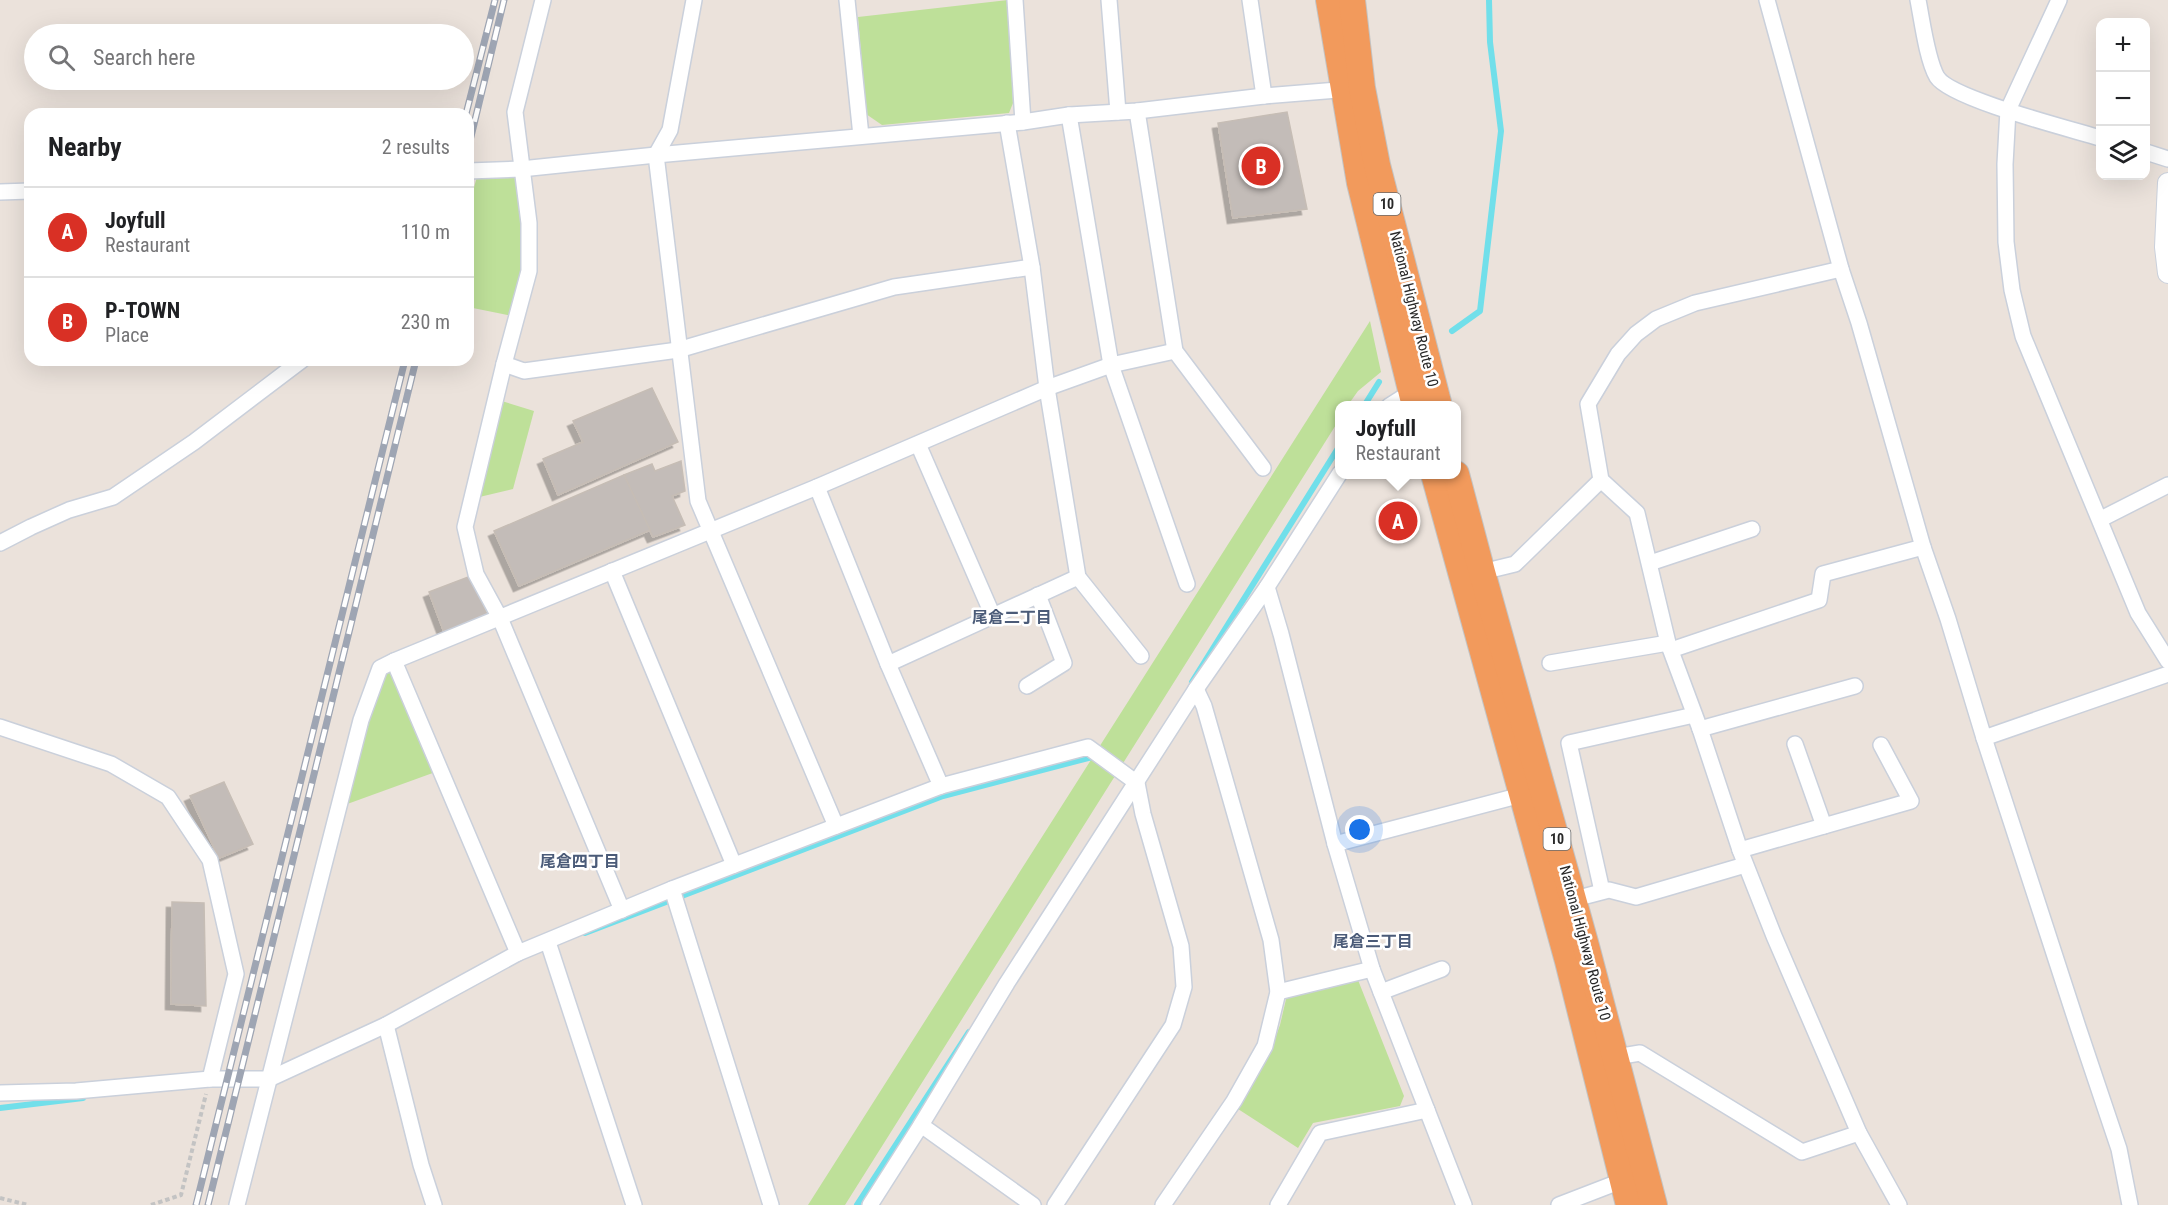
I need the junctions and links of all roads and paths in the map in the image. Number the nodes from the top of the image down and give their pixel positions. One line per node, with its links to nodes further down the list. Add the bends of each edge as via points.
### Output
1 (543, 0): 24 (street, via 515,112)
2 (694, 0): 22 (street, via 670,130)
3 (847, 0): 19 (street)
4 (1015, 0): 18 (street)
5 (1109, 0): 16 (street)
6 (1250, 0): 13 (street)
7 (1329, 0): 12 (highway, National Highway Route 10 / 10)
8 (1352, 0): 12 (highway, National Highway Route 10 / 10)
9 (1767, 0): 30 (street)
10 (1918, 0): 14 (street, via 1937,77 1952,90)
11 (2059, 0): 14 (street)
12 (1353, 89): 13 (street); 34 (highway, National Highway Route 10 / 10, via 1377,165); 39 (highway, National Highway Route 10 / 10, via 1360,183)
13 (1264, 96): 15 (street)
14 (2007, 110): 20 (street); 49 (street, via 2006,242 2012,290 2023,336)
15 (1137, 111): 16 (street); 33 (street)
16 (1118, 112): 17 (street)
17 (1069, 115): 18 (street); 36 (street)
18 (1015, 122): 19 (street); 29 (street)
19 (861, 136): 22 (street)
20 (2096, 137)
21 (2150, 154): 23 (street)
22 (656, 155): 24 (street); 32 (street)
23 (2168, 159)
24 (521, 170): 25 (street); 35 (street, via 529,223 530,271)
25 (474, 171)
26 (2168, 183): 31 (street)
27 (24, 191): 28 (street)
28 (0, 192)
29 (1032, 267): 32 (street, via 894,287); 38 (street)
30 (1841, 269): 46 (street, via 1695,303 1656,319 1636,334 1618,354 1588,404); 53 (street)
31 (2168, 273)
32 (678, 350): 35 (street, via 524,371); 50 (street, via 698,501)
33 (1175, 351): 36 (street); 42 (street)
34 (1428, 362): 39 (street); 40 (highway, National Highway Route 10 / 10)
35 (504, 364): 62 (street, via 465,527 476,574)
36 (1111, 364): 38 (street); 58 (street)
37 (294, 366): 52 (street, via 113,497 69,510)
38 (1047, 388): 41 (street); 57 (street)
39 (1413, 399)
40 (1438, 401)
41 (918, 444): 48 (street); 61 (street)
42 (1263, 468)
43 (1336, 479): 59 (street)
44 (1436, 479): 80 (highway, National Highway Route 10 / 10)
45 (1457, 479): 56 (highway, National Highway Route 10 / 10)
46 (1601, 480): 54 (street, via 1637,513); 56 (street, via 1515,564)
47 (2168, 485): 49 (street)
48 (817, 487): 50 (street); 68 (street)
49 (2101, 519): 66 (street, via 2138,613)
50 (710, 529): 55 (street); 81 (street)
51 (1752, 529): 54 (street)
52 (0, 543)
53 (1923, 547): 63 (street, via 1823,574 1819,600); 75 (street)
54 (1650, 563): 63 (street)
55 (612, 571): 62 (street); 85 (street)
56 (1482, 573): 80 (highway, National Highway Route 10 / 10)
57 (1078, 577): 60 (street); 64 (street)
58 (1187, 584)
59 (1267, 587): 72 (street); 83 (street)
60 (1038, 595): 61 (street); 70 (street, via 1064,663)
61 (993, 616): 68 (street)
62 (500, 618): 65 (street); 89 (street)
63 (1670, 646): 67 (street); 73 (street)
64 (1141, 656)
65 (394, 661): 91 (street); 99 (street, via 380,668 361,720)
66 (2168, 661)
67 (1550, 663)
68 (888, 664): 79 (street)
69 (2168, 674): 75 (street)
70 (1027, 686)
71 (1855, 686): 73 (street)
72 (1196, 689): 78 (street); 94 (street, via 1204,705 1271,940)
73 (1697, 722): 84 (street); 87 (street, via 1569,743)
74 (0, 726): 98 (street, via 111,764 168,797 210,860 236,974)
75 (1984, 738): 122 (street, via 2119,1149)
76 (1795, 744): 82 (street)
77 (1881, 745): 82 (street, via 1911,801)
78 (1137, 783): 79 (street, via 1088,747); 102 (street, via 1007,983); 114 (street, via 1181,946 1184,987 1173,1025)
79 (940, 786): 81 (street)
80 (1533, 792): 83 (street); 88 (highway, National Highway Route 10 / 10)
81 (836, 826): 85 (street)
82 (1824, 826): 84 (street)
83 (1335, 844): 92 (street)
84 (1743, 857): 87 (street, via 1636,897); 103 (street)
85 (734, 865): 86 (street)
86 (672, 889): 89 (street); 111 (street)
87 (1602, 891): 88 (street)
88 (1563, 902): 97 (highway, National Highway Route 10 / 10)
89 (622, 910): 90 (street)
90 (548, 942): 91 (street); 110 (street)
91 (518, 953): 96 (street)
92 (1372, 969): 94 (street); 95 (street)
93 (1442, 969): 95 (street)
94 (1278, 992): 115 (street, via 1265,1046 1234,1101)
95 (1381, 992): 101 (street)
96 (386, 1025): 99 (street); 109 (street)
97 (1604, 1060): 103 (street, via 1640,1053 1802,1152); 104 (highway, National Highway Route 10 / 10)
98 (210, 1079): 99 (street); 100 (street, via 76,1091); 107 (path, via 181,1195)
99 (269, 1079): 108 (street)
100 (0, 1093)
101 (1427, 1110): 116 (street, via 1320,1133); 117 (street)
102 (921, 1125): 112 (street); 113 (street)
103 (1859, 1133): 121 (street)
104 (1634, 1177): 118 (street); 119 (highway, National Highway Route 10 / 10); 120 (highway, National Highway Route 10 / 10)
105 (0, 1198): 106 (path)
106 (28, 1205)
107 (151, 1205)
108 (237, 1205)
109 (434, 1205)
110 (634, 1205)
111 (771, 1205)
112 (870, 1205)
113 (1033, 1205)
114 (1055, 1205)
115 (1163, 1205)
116 (1278, 1205)
117 (1464, 1205)
118 (1559, 1205)
119 (1629, 1205)
120 (1654, 1205)
121 (1899, 1205)
122 (2130, 1205)

